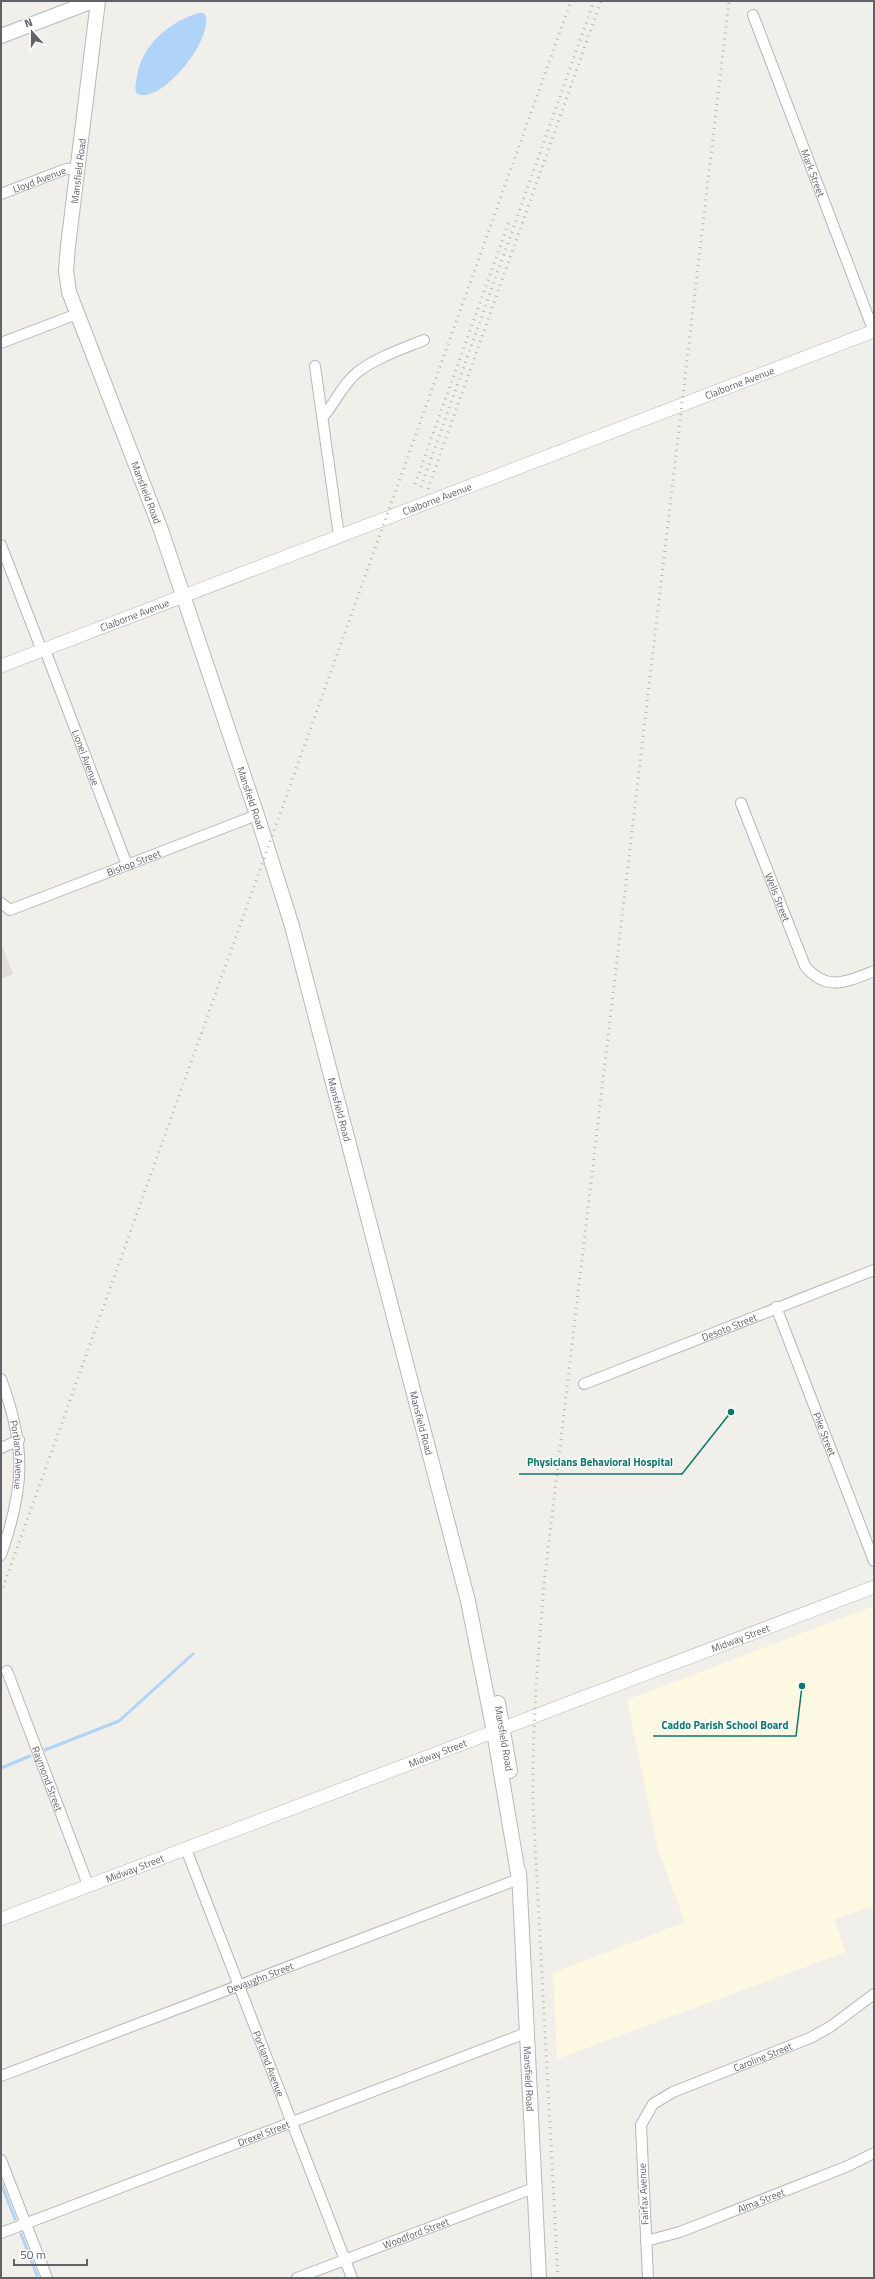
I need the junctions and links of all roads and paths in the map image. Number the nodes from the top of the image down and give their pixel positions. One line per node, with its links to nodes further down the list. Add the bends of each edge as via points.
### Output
1 (93, 1): 4 (main road)
2 (98, 1): 5 (main road, Mansfield Road)
3 (753, 15): 8 (street, Mark Street)
4 (1, 36)
5 (78, 168): 6 (street, Lloyd Avenue, via 66,169); 7 (main road, Mansfield Road, via 66,271 69,292)
6 (1, 194)
7 (77, 314): 10 (street); 15 (main road, Mansfield Road)
8 (874, 332): 13 (street, Claiborne Avenue)
9 (424, 340): 12 (street, via 378,359 359,371)
10 (1, 343)
11 (315, 366): 12 (street)
12 (323, 417): 13 (street)
13 (339, 536): 15 (street, Claiborne Avenue)
14 (1, 545): 16 (street, Lionel Avenue)
15 (184, 596): 16 (street, Claiborne Avenue); 19 (main road, Mansfield Road)
16 (43, 650): 17 (street, Claiborne Avenue); 20 (street, Lionel Avenue)
17 (1, 666)
18 (741, 802): 22 (street, Wells Street, via 800,957 811,974 826,982 840,983)
19 (257, 815): 20 (street, Bishop Street); 33 (main road, Mansfield Road, via 310,993 468,1601 477,1626)
20 (127, 865): 21 (street, Bishop Street, via 10,910)
21 (1, 904)
22 (874, 971)
23 (874, 1270): 24 (street, Desoto Street)
24 (776, 1307): 26 (street, Desoto Street); 30 (street, Pike Street)
25 (1, 1379): 27 (street, Portland Avenue, via 15,1419)
26 (584, 1384)
27 (19, 1440): 28 (street); 29 (street, Portland Avenue, via 19,1482)
28 (1, 1448)
29 (1, 1555)
30 (874, 1561)
31 (874, 1587): 33 (street, Midway Street)
32 (7, 1671): 36 (street, Raymond Street)
33 (499, 1730): 34 (street, Midway Street); 35 (main road, Mansfield Road, via 516,1810)
34 (186, 1848): 36 (street, Midway Street); 38 (street, Portland Avenue)
35 (519, 1879): 38 (street, Devaughn Street); 40 (main road, Mansfield Road)
36 (88, 1886): 37 (street, Midway Street)
37 (1, 1919)
38 (239, 1986): 41 (street, Devaughn Street); 43 (street, Portland Avenue)
39 (874, 1994): 42 (street, Caroline Street, via 830,2027 810,2038 673,2092 662,2097)
40 (526, 2033): 43 (street, Drexel Street); 46 (main road, Mansfield Road)
41 (1, 2076)
42 (648, 2111): 49 (street, Fairfax Avenue, via 641,2125)
43 (292, 2122): 47 (street, Drexel Street); 50 (street, Portland Avenue)
44 (874, 2153): 49 (street, Alma Street, via 848,2166 688,2229)
45 (1, 2160): 47 (street)
46 (534, 2188): 50 (street, Woodford Street); 54 (main road, Mansfield Road)
47 (26, 2223): 48 (street, Drexel Street); 51 (street)
48 (1, 2233)
49 (646, 2241): 55 (street, Fairfax Avenue)
50 (345, 2260): 52 (street, Woodford Street); 53 (street, Portland Avenue)
51 (47, 2278)
52 (297, 2278)
53 (352, 2278)
54 (539, 2278)
55 (648, 2278)

